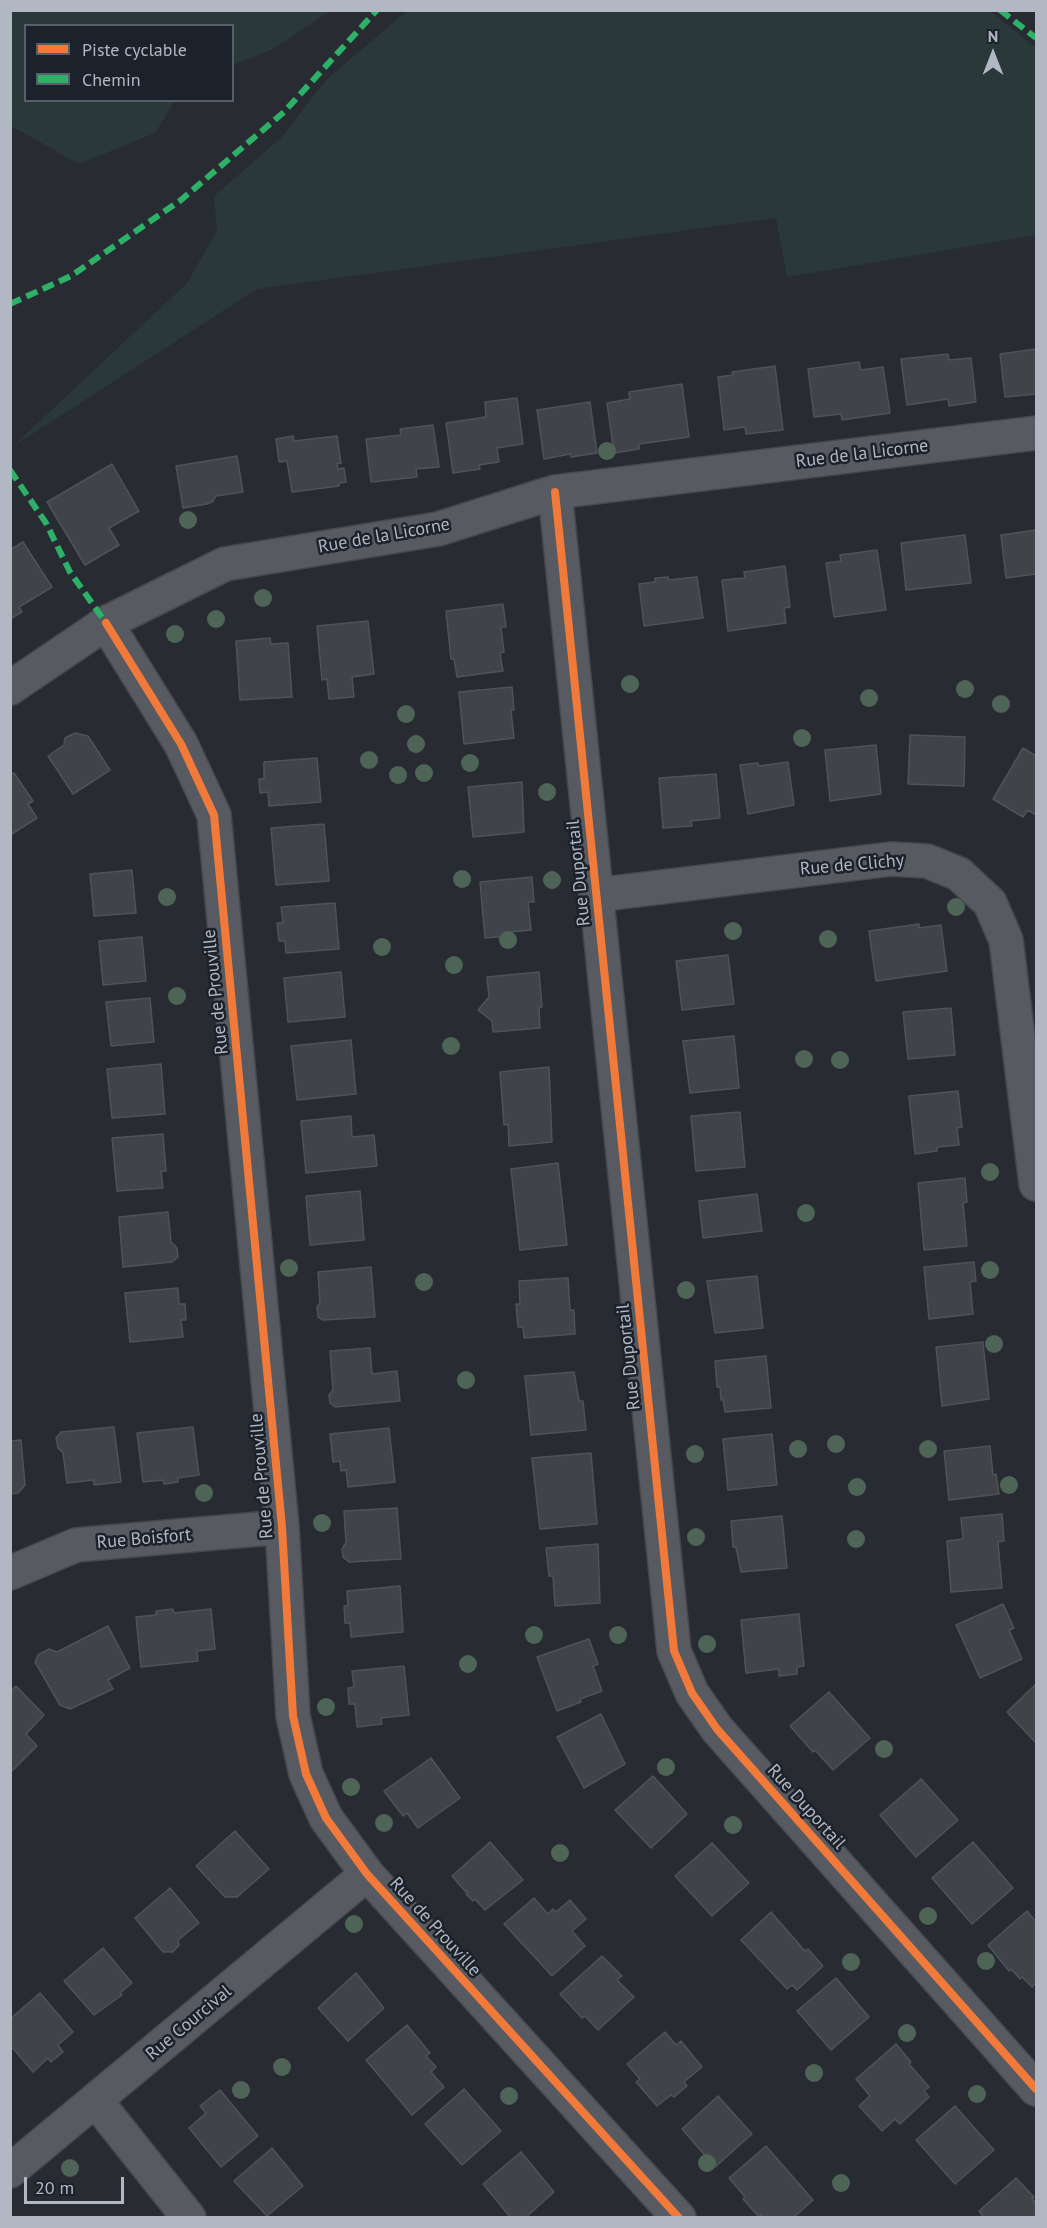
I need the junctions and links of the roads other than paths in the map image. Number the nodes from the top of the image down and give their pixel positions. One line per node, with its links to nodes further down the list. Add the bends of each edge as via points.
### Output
1 (1036, 433): 2 (street, Rue de la Licorne)
2 (555, 492): 3 (street, Rue de la Licorne, via 438,529 225,564); 5 (street, Rue Duportail)
3 (106, 623): 4 (street, Rue de la Licorne); 7 (street, Rue de Prouville, via 181,744 214,815)
4 (10, 688)
5 (596, 896): 6 (street, Rue de Clichy, via 891,859 927,861 958,874 990,903 1006,940); 10 (street, Rue Duportail, via 674,1651 692,1693 717,1729)
6 (1036, 1184)
7 (282, 1527): 8 (street, Rue Boisfort, via 76,1545); 9 (street, Rue de Prouville, via 293,1716 306,1774 326,1818)
8 (10, 1573)
9 (367, 1874): 11 (street, Rue Courcival); 14 (street, Rue de Prouville)
10 (1036, 2088)
11 (96, 2101): 12 (street, Rue Courcival); 13 (street)
12 (10, 2171)
13 (189, 2217)
14 (678, 2217)

